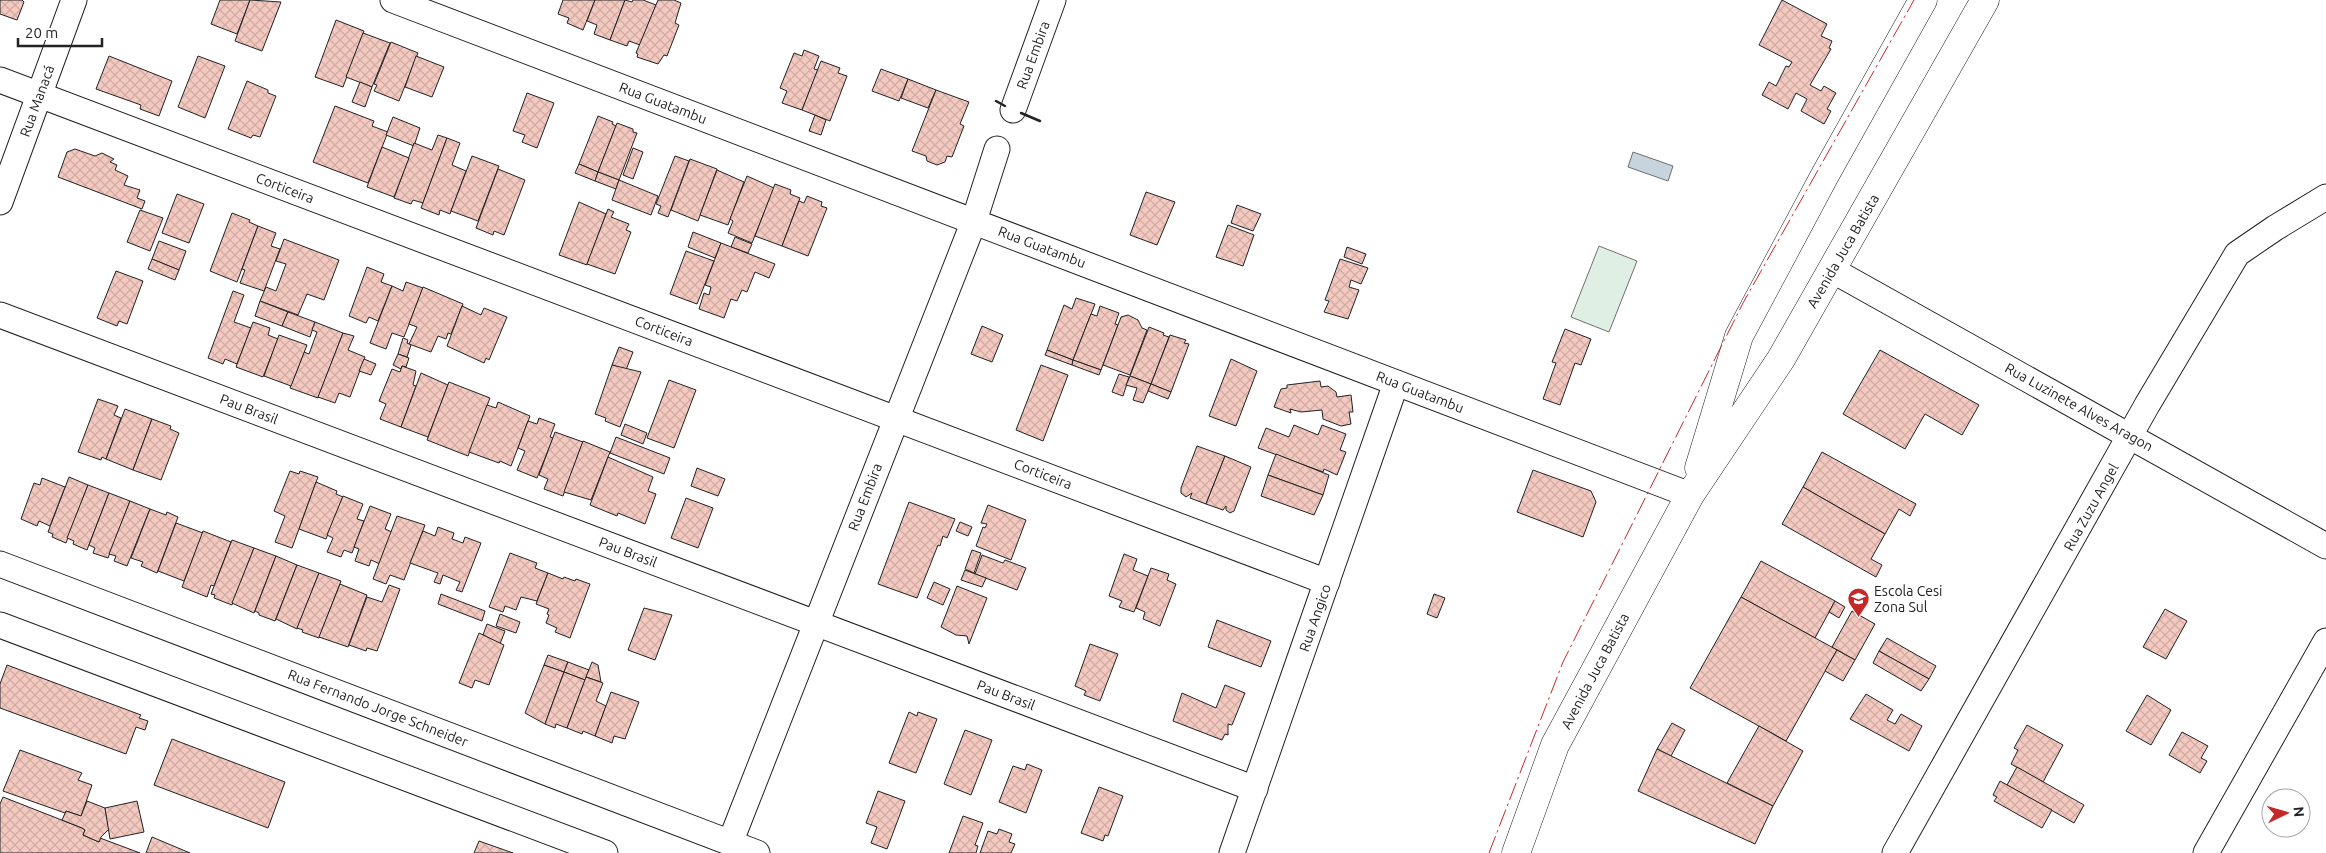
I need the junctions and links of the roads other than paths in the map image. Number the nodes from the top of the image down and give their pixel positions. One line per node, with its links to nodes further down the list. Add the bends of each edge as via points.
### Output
1 (74, 0): 7 (street, Rua Manacá)
2 (393, 0): 12 (street, Rua Guatambu)
3 (1053, 0): 8 (street, Rua Embira)
4 (1922, 0): 15 (main road, Avenida Juca Batista)
5 (1985, 0): 13 (main road, Avenida Juca Batista)
6 (0, 80): 7 (street, Corticeira)
7 (39, 95): 11 (street, Rua Manacá); 18 (street, Corticeira)
8 (1013, 110)
9 (997, 149): 12 (street, Rua Embira)
10 (2326, 197): 19 (street, Rua Zuzu Angel, via 2237,254)
11 (0, 202)
12 (974, 221): 17 (street, Rua Guatambu); 18 (street, Rua Embira)
13 (1832, 270): 16 (main road, Avenida Juca Batista); 19 (street, Rua Luzinete Alves Aragon)
14 (0, 315): 24 (street, Pau Brasil)
15 (1739, 336): 16 (main road, via 1738,351 1753,367 1768,368); 20 (main road, Avenida Juca Batista)
16 (1781, 358): 20 (main road, Avenida Juca Batista)
17 (1396, 383): 20 (street, Rua Guatambu); 23 (street, Rua Angico)
18 (896, 419): 23 (street, Corticeira); 24 (street, Rua Embira)
19 (2130, 435): 21 (street, Rua Luzinete Alves Aragon); 33 (street, Rua Zuzu Angel)
20 (1690, 495): 32 (main road, Avenida Juca Batista, via 1556,745)
21 (2326, 546)
22 (0, 564): 28 (street, Rua Fernando Jorge Schneider)
23 (1328, 582): 27 (street, Rua Angico)
24 (816, 624): 27 (street, Pau Brasil); 28 (street, Rua Embira)
25 (0, 626): 29 (street)
26 (2326, 641): 34 (street)
27 (1255, 789): 31 (street, Rua Angico)
28 (730, 842): 30 (street, Rua Fernando Jorge Schneider)
29 (605, 853)
30 (757, 853)
31 (1232, 853)
32 (1516, 853)
33 (1895, 853)
34 (2206, 853)

